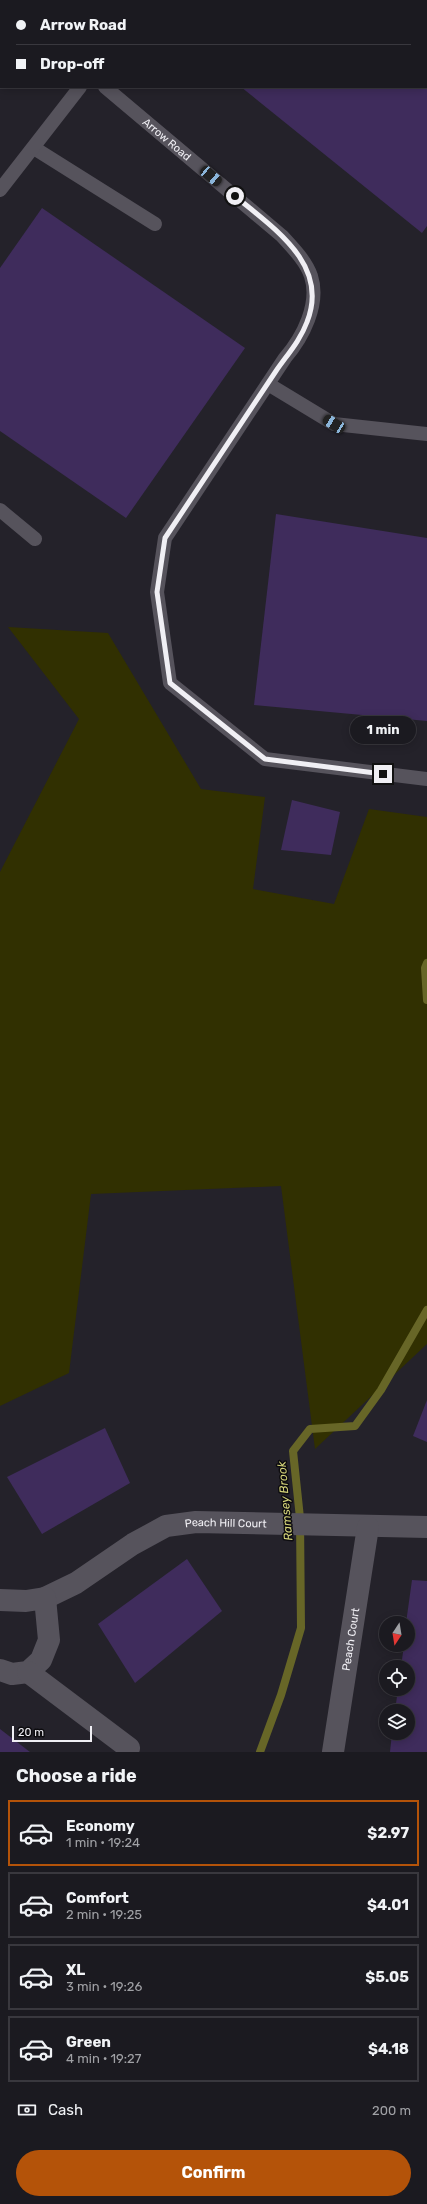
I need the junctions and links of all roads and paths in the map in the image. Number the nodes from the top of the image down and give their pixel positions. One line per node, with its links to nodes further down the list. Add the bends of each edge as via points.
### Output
1 (79, 88): 3 (lane)
2 (106, 88): 6 (lane, Arrow Road, via 282,236 298,254 311,276 313,296 308,322 295,346)
3 (34, 148): 4 (lane); 5 (lane)
4 (0, 190)
5 (155, 224)
6 (268, 384): 7 (lane, via 334,424); 10 (lane, Arrow Road, via 165,538 157,592 170,683 265,759)
7 (427, 434)
8 (0, 510): 9 (lane)
9 (35, 539)
10 (427, 779)
11 (368, 1527): 12 (street, Peach Hill Court); 13 (street, Peach Hill Court, via 196,1522 166,1526 133,1544 76,1582); 18 (street, Peach Court)
12 (427, 1528)
13 (45, 1598): 14 (street, Peach Hill Court, via 26,1601); 16 (street, via 49,1640 41,1660)
14 (0, 1600)
15 (0, 1670): 16 (street, via 12,1674)
16 (28, 1672): 17 (street)
17 (129, 1748)
18 (333, 1752)

